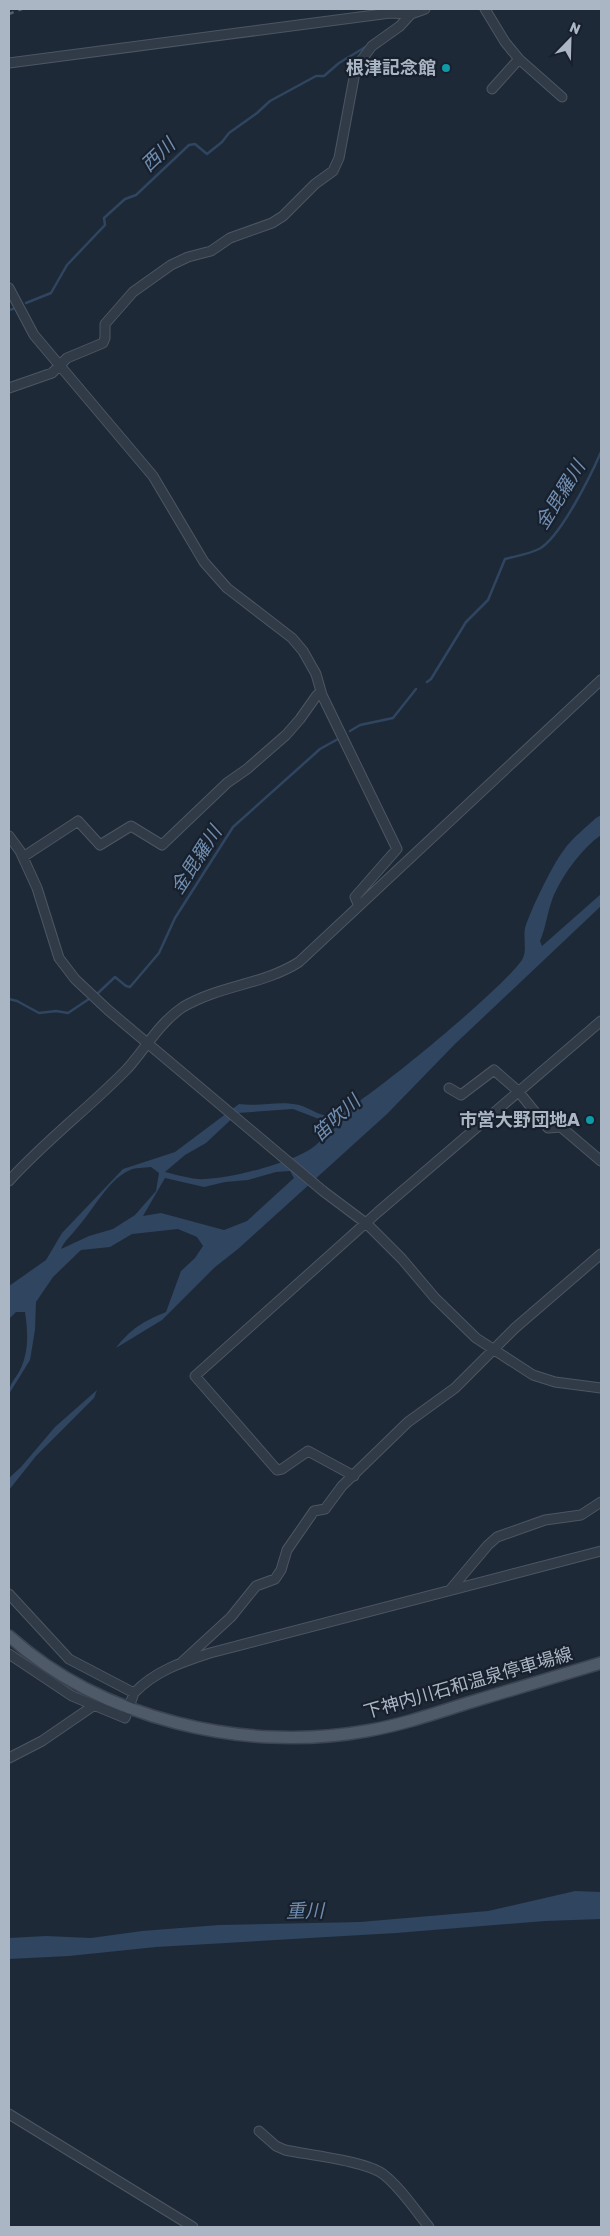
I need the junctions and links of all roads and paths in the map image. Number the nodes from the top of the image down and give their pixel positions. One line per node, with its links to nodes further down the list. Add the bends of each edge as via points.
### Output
1 (425, 9): 3 (street)
2 (485, 9): 4 (street)
3 (410, 14): 5 (street, via 390,13 259,29); 9 (street, via 400,26 372,46 356,67 339,158 333,171 272,223 171,265 133,292 105,324 103,343 67,358)
4 (519, 59): 6 (street); 7 (street)
5 (9, 64)
6 (492, 89)
7 (562, 97)
8 (9, 288): 9 (street, via 34,335)
9 (59, 366): 10 (street, via 52,373); 12 (street, via 154,476 204,562 227,588 276,624 304,651)
10 (9, 388)
11 (601, 680): 15 (street)
12 (322, 695): 14 (street, via 317,695 286,735 227,783 162,845 131,826 100,845 78,821); 15 (street, via 397,849 355,897)
13 (9, 836): 14 (street)
14 (23, 857): 17 (street, via 37,888 59,958 75,979)
15 (359, 906): 17 (street, via 299,962 275,976 197,1000 174,1015)
16 (601, 1021): 19 (street)
17 (149, 1043): 21 (street); 22 (street, via 323,1191)
18 (449, 1088): 19 (street, via 461,1095 494,1070)
19 (518, 1091): 20 (street, via 548,1128 561,1127); 22 (street)
20 (601, 1161)
21 (9, 1181)
22 (367, 1224): 24 (street, via 458,1322); 26 (street, via 195,1376 277,1470 308,1451)
23 (601, 1254): 24 (street)
24 (491, 1349): 25 (street, via 533,1375 556,1382); 26 (street, via 455,1388 408,1422)
25 (601, 1388)
26 (354, 1476): 33 (street, via 342,1486 325,1510 314,1512 304,1524 287,1550 275,1579 256,1586 231,1617)
27 (601, 1502): 29 (street, via 581,1515 545,1520 497,1537)
28 (601, 1551): 29 (street)
29 (450, 1590): 33 (street)
30 (9, 1594): 35 (street, via 69,1659)
31 (9, 1636): 37 (main road, 下神内川石和温泉停車場線, via 69,1680)
32 (9, 1654): 36 (street)
33 (182, 1662): 35 (street, via 151,1678)
34 (601, 1663): 37 (main road, 下神内川石和温泉停車場線, via 403,1722 365,1731 318,1736 220,1732 165,1720)
35 (134, 1693): 37 (street)
36 (92, 1706): 37 (street, via 125,1718); 38 (street, via 42,1741)
37 (130, 1707)
38 (9, 1758)
39 (9, 2114): 41 (street)
40 (259, 2131): 42 (street, via 285,2150 381,2172)
41 (193, 2227)
42 (429, 2227)

